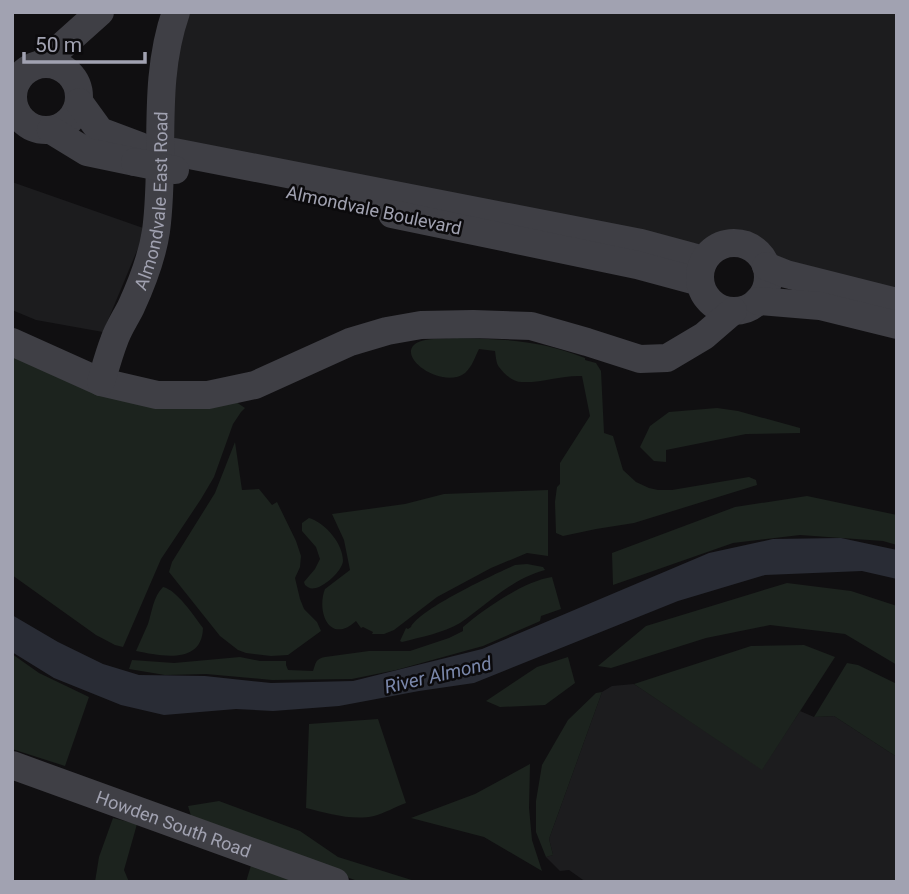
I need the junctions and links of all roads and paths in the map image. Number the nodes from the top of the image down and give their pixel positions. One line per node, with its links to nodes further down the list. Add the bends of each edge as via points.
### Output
1 (176, 12): 14 (street, Almondvale East Road, via 161,85 156,233 149,265 114,341)
2 (98, 15): 3 (street); 4 (street)
3 (26, 72): 4 (street, via 52,64 62,67); 5 (street, via 13,92 16,111 30,126)
4 (77, 90): 5 (street, via 75,114); 6 (street, Almondvale Boulevard, via 100,131)
5 (51, 130): 6 (street, Almondvale Boulevard, via 87,152)
6 (137, 154): 8 (street, Almondvale Boulevard, via 639,254)
7 (766, 266): 8 (street, via 757,251 729,243 711,252); 9 (street); 10 (street, via 765,290)
8 (704, 280): 10 (street, via 714,305); 13 (street, via 695,328)
9 (897, 302)
10 (746, 306): 11 (street, via 820,306); 13 (street)
11 (897, 324)
12 (12, 342): 14 (street)
13 (683, 350): 14 (street, via 667,358 640,359 531,326 421,325 350,342 254,385 208,395 158,395)
14 (101, 382)
15 (12, 765): 16 (street, Howden South Road)
16 (335, 882)

